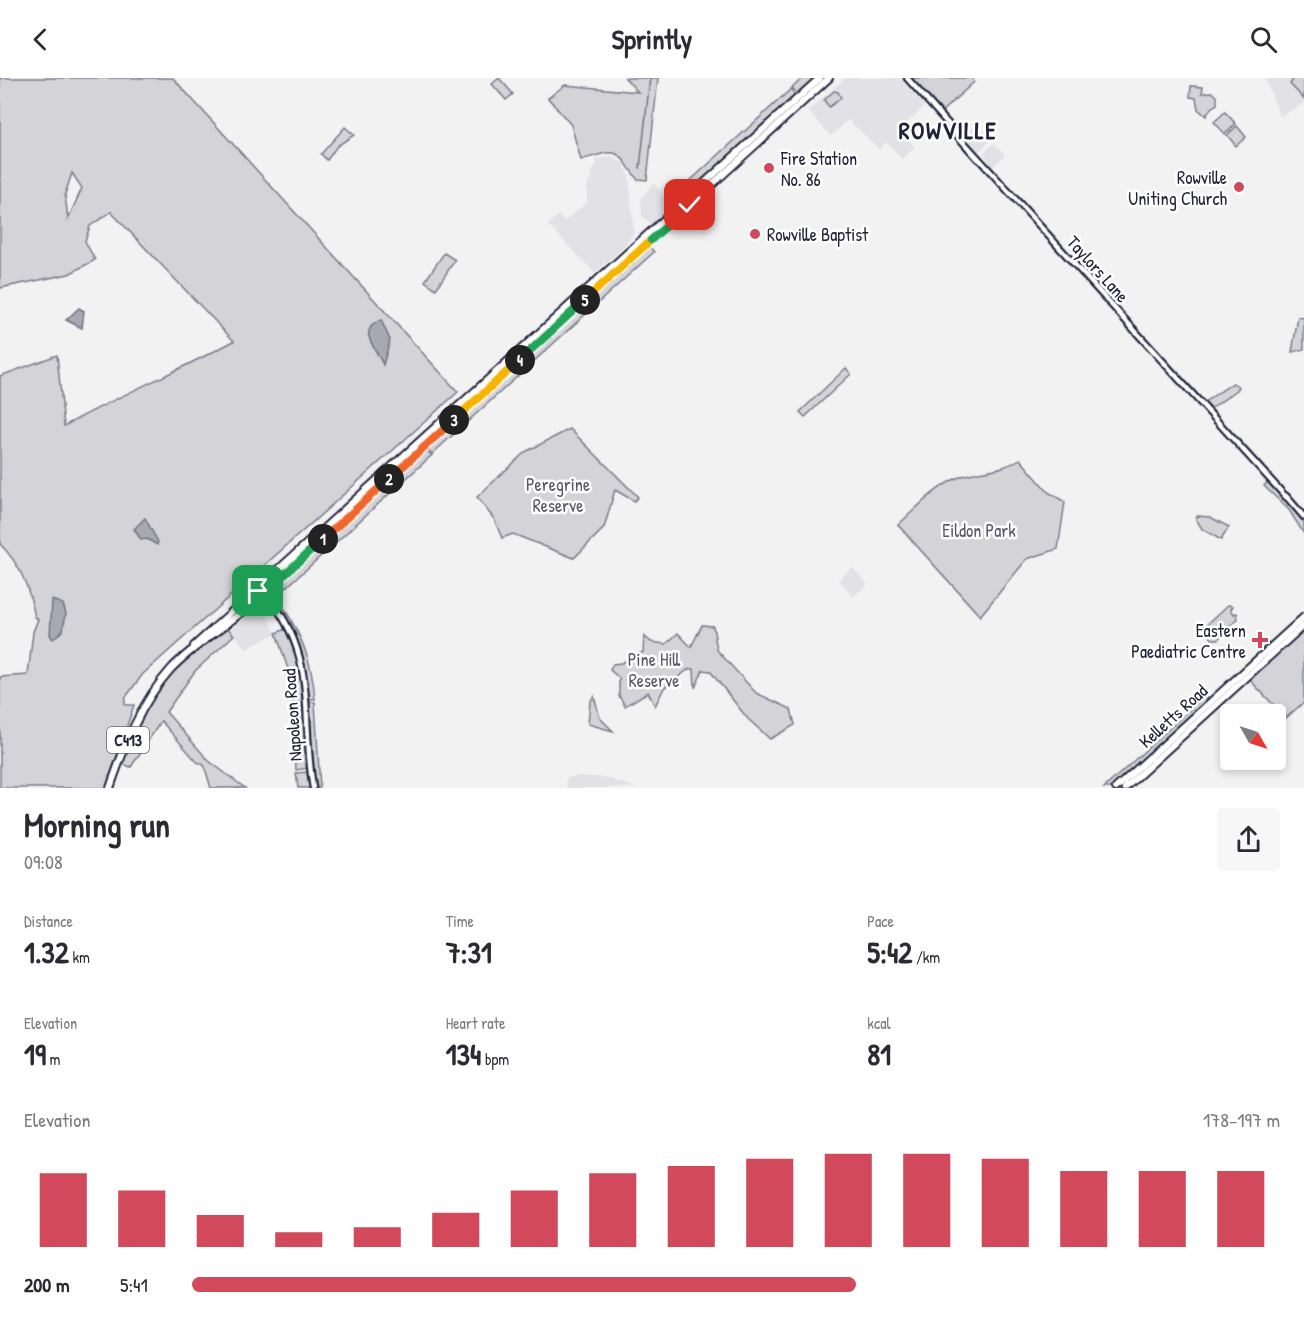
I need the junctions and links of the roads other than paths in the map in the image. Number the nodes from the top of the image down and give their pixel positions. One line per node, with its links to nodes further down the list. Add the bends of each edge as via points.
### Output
1 (820, 78): 6 (main road, C413)
2 (829, 78): 5 (main road, C413)
3 (907, 78): 4 (main road, Taylors Lane)
4 (1304, 517)
5 (277, 582): 6 (main road, C413); 8 (main road)
6 (261, 592): 7 (main road, C413); 8 (main road, Napoleon Road); 11 (main road, C413)
7 (254, 602): 8 (main road); 11 (main road, C413)
8 (272, 604): 13 (main road, Napoleon Road, via 291,632 302,660)
9 (1304, 617): 14 (main road, Kelletts Road)
10 (1304, 626): 15 (main road, Kelletts Road)
11 (186, 656): 12 (main road, C413, via 172,668 143,708)
12 (110, 788)
13 (313, 788)
14 (1116, 788)
15 (1125, 788)

